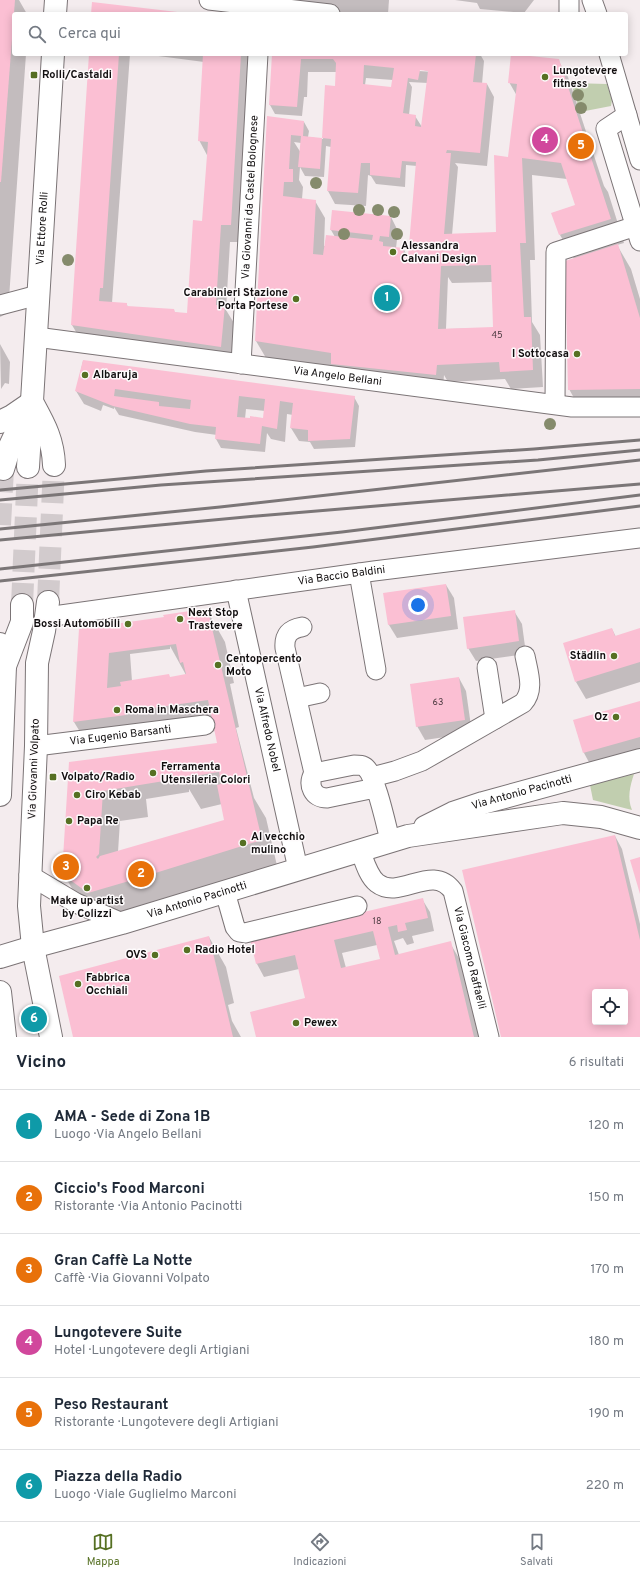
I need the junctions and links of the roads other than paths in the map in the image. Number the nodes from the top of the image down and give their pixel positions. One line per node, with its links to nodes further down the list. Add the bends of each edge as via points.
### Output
1 (56, 0): 6 (main road)
2 (209, 0): 5 (street)
3 (569, 0): 8 (street)
4 (592, 0): 9 (street)
5 (260, 7): 7 (street)
6 (55, 12)
7 (310, 12)
8 (569, 12)
9 (596, 12)
10 (53, 56): 16 (main road, Via Ettore Rolli)
11 (258, 56): 19 (street, Via Giovanni da Castel Bolognese)
12 (610, 56): 13 (street)
13 (627, 115): 14 (street); 15 (street, via 606,129)
14 (640, 160)
15 (638, 233): 21 (street, via 556,252)
16 (38, 295): 17 (street); 18 (main road, Via Ettore Rolli)
17 (0, 305)
18 (36, 337): 19 (street, Via Angelo Bellani); 20 (main road, Via Ettore Rolli)
19 (241, 364): 21 (street, Via Angelo Bellani)
20 (32, 402): 23 (main road); 24 (main road, Via Ettore Rolli); 24 (main road, Via Ettore Rolli, via 28,467 19,453); 25 (main road, via 50,437)
21 (555, 404): 22 (street, Via Angelo Bellani)
22 (640, 407)
23 (0, 422)
24 (3, 454)
25 (54, 465)
26 (640, 538): 27 (street, Via Baccio Baldini)
27 (359, 573): 28 (street, Via Baccio Baldini); 36 (street)
28 (236, 590): 29 (street, Via Baccio Baldini, via 61,614 50,619); 49 (street, Via Alfredo Nobel)
29 (47, 613): 33 (main road, Via Giovanni Volpato)
30 (302, 627): 38 (street, via 287,634 285,644)
31 (0, 644): 34 (main road, Via Giovanni Volpato)
32 (525, 656): 39 (street, via 530,680 528,698)
33 (37, 662): 34 (main road, Via Giovanni Volpato, via 27,639 22,613); 41 (main road, Via Giovanni Volpato)
34 (5, 666): 45 (main road, Via Giovanni Volpato)
35 (487, 667): 39 (street)
36 (376, 670)
37 (320, 693): 38 (street)
38 (296, 698): 43 (street)
39 (495, 719): 44 (street, via 418,763)
40 (205, 725): 41 (street, Via Eugenio Barsanti)
41 (36, 746): 50 (main road, Via Giovanni Volpato)
42 (640, 760): 47 (main road, Via Antonio Pacinotti, via 465,809)
43 (314, 773): 44 (street, via 361,765 365,767); 44 (street, via 311,785 321,798)
44 (374, 783): 47 (street)
45 (0, 795)
46 (640, 828): 47 (main road, Via Antonio Pacinotti, via 601,817 563,813)
47 (399, 838): 48 (main road, Via Antonio Pacinotti)
48 (360, 850): 49 (main road, Via Antonio Pacinotti); 60 (street, Via Giacomo Raffaelli, via 374,880 381,885 391,888 432,880 449,885 455,895)
49 (298, 869): 51 (main road, Via Antonio Pacinotti)
50 (29, 875): 53 (street, via 76,903); 54 (main road, Via Giovanni Volpato, via 28,906)
51 (225, 892): 52 (street, via 235,927 239,932 245,933); 53 (main road, Via Antonio Pacinotti)
52 (357, 906)
53 (122, 922): 54 (main road, Via Antonio Pacinotti)
54 (33, 947): 55 (main road, Via Antonio Pacinotti); 56 (main road, Via Antonio Pacinotti); 58 (main road, Via Giovanni Volpato)
55 (0, 949)
56 (0, 958)
57 (0, 992): 59 (main road)
58 (49, 1027)
59 (5, 1037)
60 (489, 1037)

